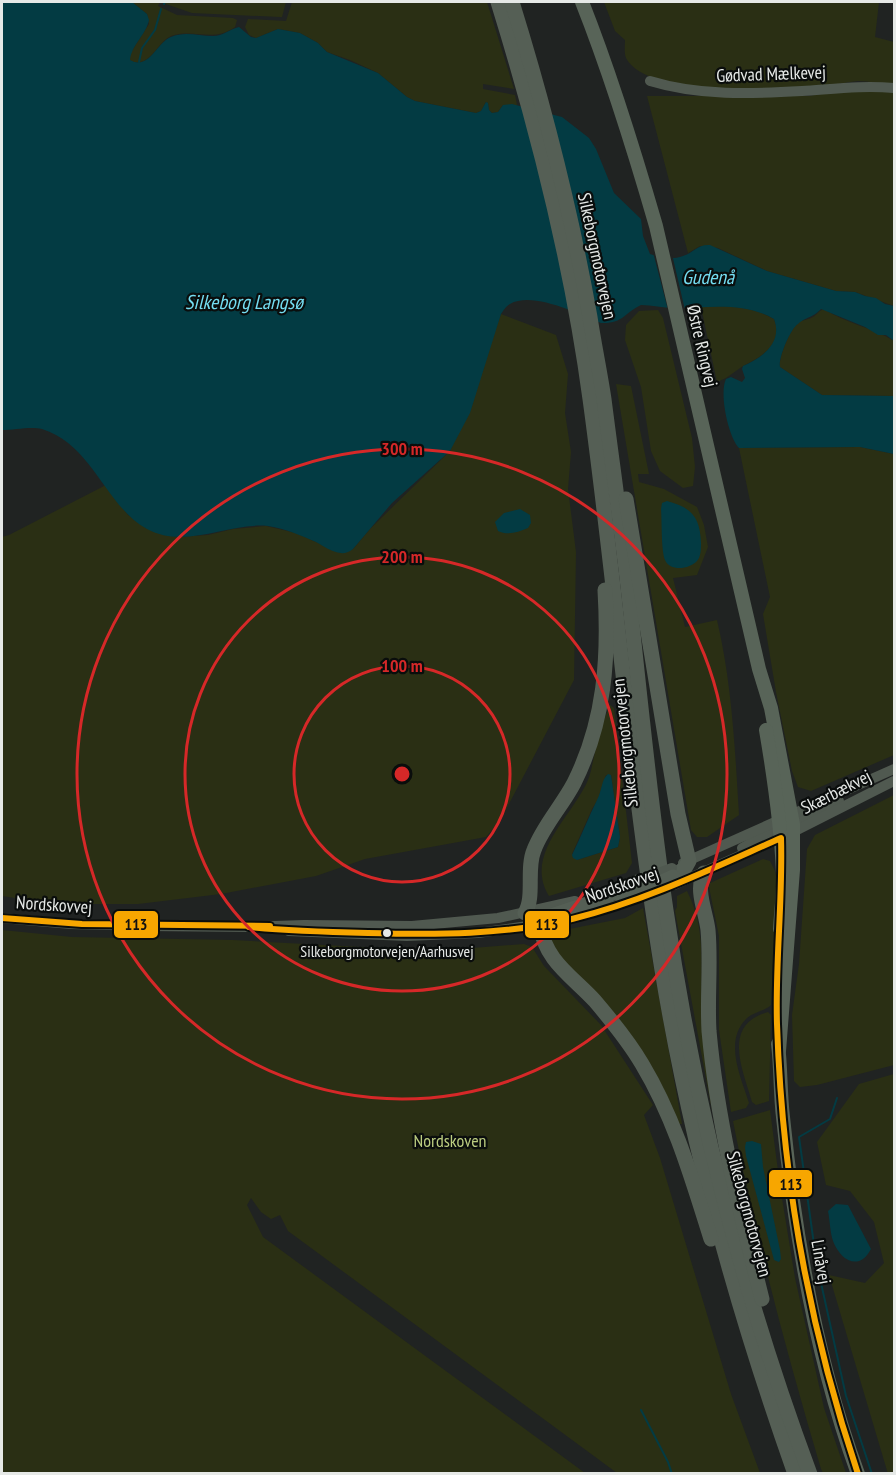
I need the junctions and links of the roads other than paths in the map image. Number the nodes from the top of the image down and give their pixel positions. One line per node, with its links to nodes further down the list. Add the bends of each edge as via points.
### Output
1 (498, 2): 4 (highway, Silkeborgmotorvejen)
2 (512, 2): 4 (highway, Silkeborgmotorvejen)
3 (582, 2): 9 (main road, Østre Ringvej, via 656,226)
4 (513, 26): 7 (highway, Silkeborgmotorvejen); 7 (highway, Silkeborgmotorvejen, via 555,156 605,367)
5 (650, 81): 6 (street, Gødvad Mælkevej, via 681,90 722,93 856,86)
6 (894, 88)
7 (601, 398): 8 (highway, Silkeborgmotorvejen); 12 (highway, via 678,814); 22 (highway, Silkeborgmotorvejen, via 675,972 733,1234)
8 (594, 429): 19 (highway, via 607,658 591,742 574,783 534,850 530,873); 23 (highway, Silkeborgmotorvejen, via 643,839 674,1038 723,1248)
9 (759, 669): 11 (main road, Østre Ringvej, via 766,731); 11 (main road, Østre Ringvej, via 771,708)
10 (893, 773): 11 (street)
11 (788, 826): 12 (street, Nordskovvej); 13 (street, Nordskovvej); 21 (main road, Linåvej, via 777,1000); 21 (main road, Linåvej, via 788,925)
12 (679, 873): 13 (street, Nordskovvej); 14 (street, Nordskovvej, bridge); 15 (highway, bridge); 16 (highway)
13 (704, 873): 16 (highway, via 700,882)
14 (647, 877): 15 (highway, bridge)
15 (623, 895): 17 (highway); 19 (highway)
16 (704, 912): 22 (highway, via 710,1031 723,1124 748,1241)
17 (592, 913): 19 (street, Nordskovvej)
18 (2, 918): 20 (street, Nordskovvej, via 82,924)
19 (541, 918): 20 (street, Nordskovvej, via 412,926); 20 (street, Nordskovvej, via 478,933 439,936); 23 (highway, via 543,941 552,958 620,1032 642,1063 673,1124 743,1342)
20 (249, 927)
21 (779, 1052): 25 (main road, Linåvej, via 786,1144 805,1278 831,1391)
22 (804, 1459): 24 (highway, Silkeborgmotorvejen)
23 (795, 1473)
24 (810, 1473)
25 (858, 1473)

